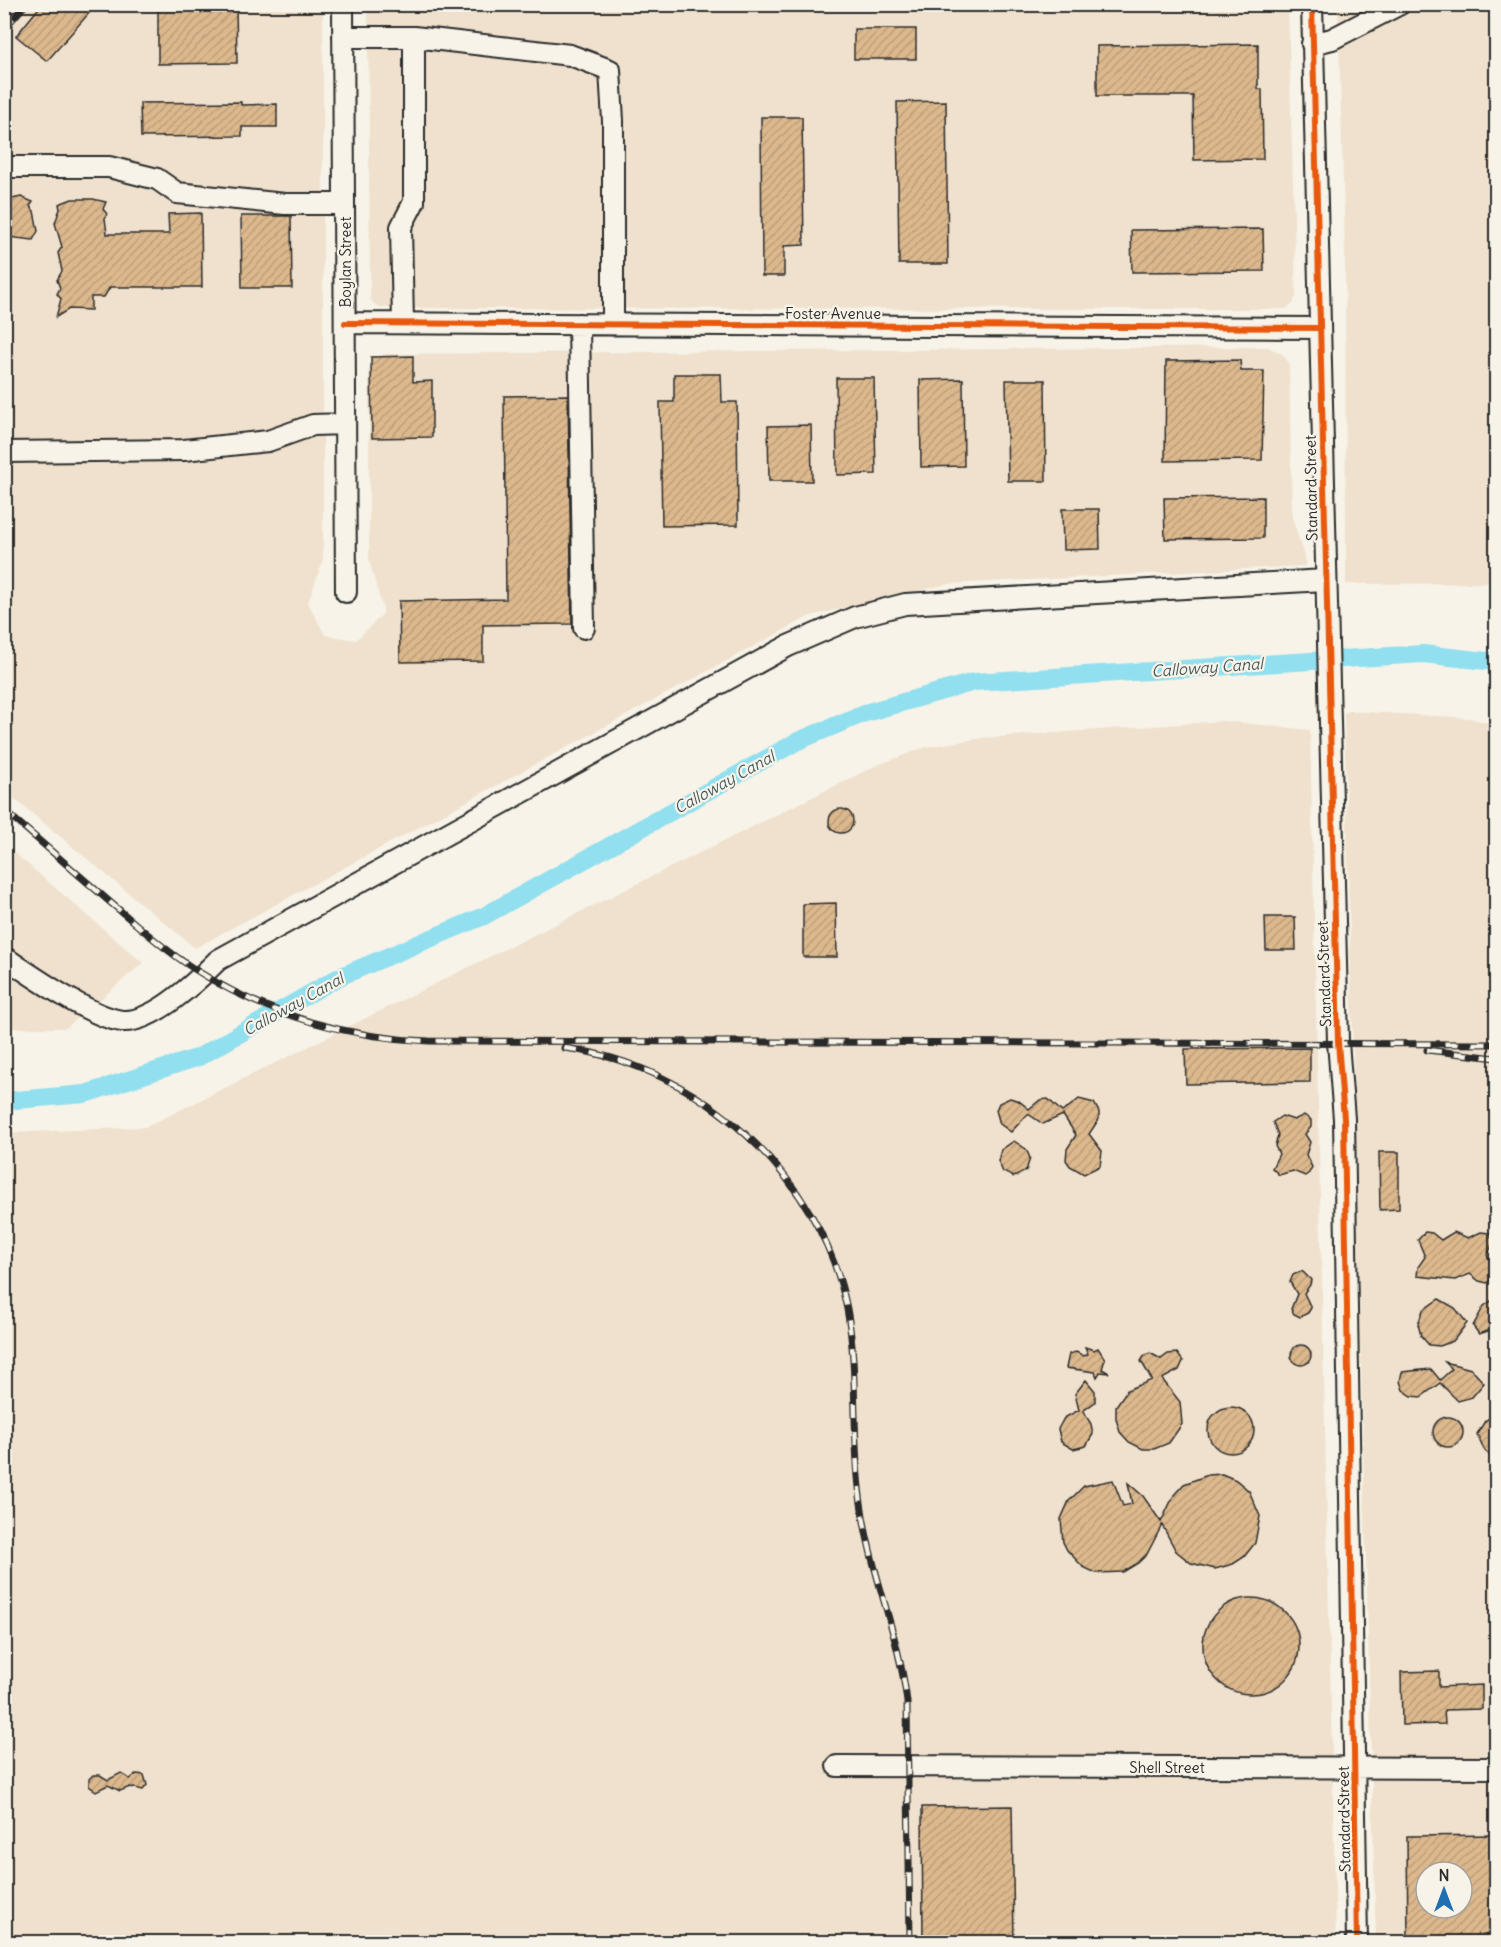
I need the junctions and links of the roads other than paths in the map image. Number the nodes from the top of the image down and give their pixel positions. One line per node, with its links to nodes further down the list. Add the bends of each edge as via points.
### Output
1 (343, 4): 4 (street, Boylan Street)
2 (1400, 4): 6 (street, via 1332,39)
3 (1306, 6): 6 (street, Standard Street)
4 (343, 37): 5 (street); 8 (street, Boylan Street)
5 (414, 38): 10 (street, via 414,202 401,227); 12 (street, via 570,55 610,70)
6 (1312, 44): 13 (street, Standard Street)
7 (4, 167): 8 (street, via 109,167 157,179 177,193 285,204)
8 (344, 204): 9 (street, Boylan Street)
9 (345, 322): 10 (street, Foster Avenue); 14 (street, Boylan Street)
10 (404, 323): 11 (street, Foster Avenue)
11 (579, 324): 12 (street, Foster Avenue); 18 (street)
12 (613, 324): 13 (street, Foster Avenue)
13 (1320, 328): 16 (street, Standard Street)
14 (345, 424): 15 (street, via 313,425 268,441 184,450); 17 (street, Boylan Street)
15 (4, 452)
16 (1325, 580): 19 (street, via 905,604 855,617 788,646 218,960 172,1000 139,1018 121,1021 81,1005); 21 (street, Standard Street, via 1338,1042 1345,1142)
17 (346, 592)
18 (584, 628)
19 (4, 957)
20 (837, 1766): 21 (street, Shell Street)
21 (1355, 1768): 22 (street, Shell Street); 23 (street, Standard Street)
22 (1497, 1768)
23 (1358, 1942)

